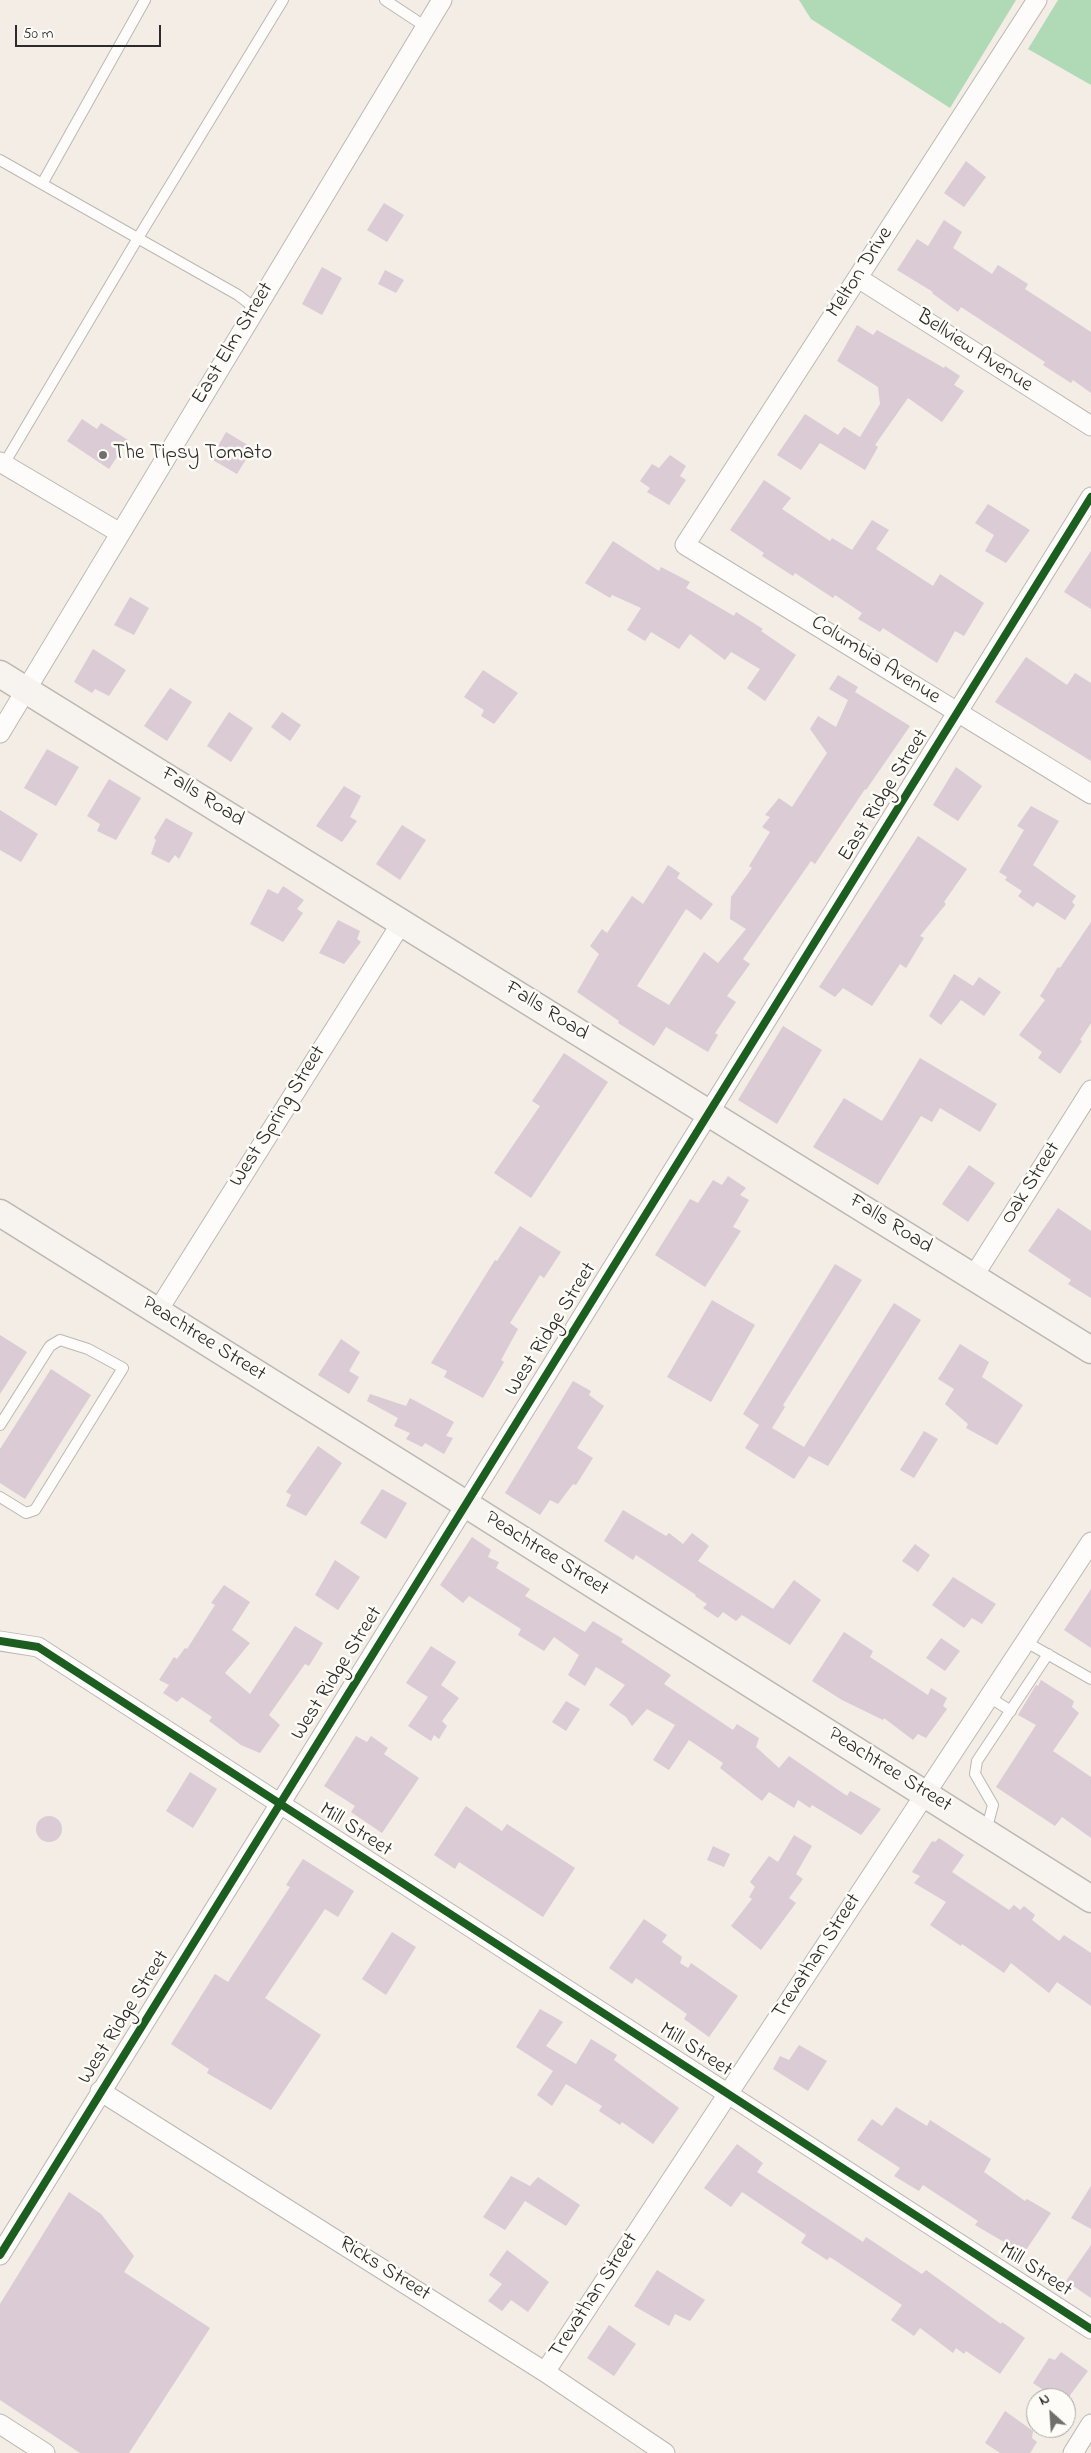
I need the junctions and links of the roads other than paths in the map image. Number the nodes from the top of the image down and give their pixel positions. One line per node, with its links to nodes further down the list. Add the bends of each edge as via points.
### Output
1 (145, 0): 8 (lane)
2 (283, 0): 9 (lane)
3 (385, 0): 6 (lane)
4 (442, 0): 6 (street, East Elm Street)
5 (1037, 0): 10 (street, Melton Drive)
6 (426, 27): 11 (street, East Elm Street)
7 (0, 160): 8 (lane)
8 (42, 184): 9 (lane)
9 (138, 238): 11 (lane); 13 (lane)
10 (858, 278): 12 (street, Bellview Avenue); 16 (street, Melton Drive)
11 (255, 308): 15 (street, East Elm Street)
12 (1091, 426)
13 (2, 463): 15 (street)
14 (1091, 497): 19 (street, East Ridge Street)
15 (120, 532): 18 (street, East Elm Street)
16 (685, 545): 19 (street, Columbia Avenue)
17 (0, 674): 18 (main road, Falls Road)
18 (26, 689): 20 (street, East Elm Street); 22 (main road, Falls Road)
19 (958, 712): 21 (street, Columbia Avenue); 24 (street, East Ridge Street)
20 (0, 733)
21 (1091, 794)
22 (402, 922): 24 (main road, Falls Road); 27 (street, West Spring Street)
23 (1091, 1090): 26 (street, Oak Street)
24 (708, 1113): 26 (main road, Falls Road); 31 (street, West Ridge Street)
25 (0, 1214): 27 (main road, Peachtree Street)
26 (973, 1277): 28 (main road, Falls Road)
27 (157, 1312): 31 (main road, Peachtree Street)
28 (1091, 1350)
29 (0, 1425): 30 (lane, via 50,1346 60,1340 88,1349 123,1368 35,1510 26,1513)
30 (0, 1497)
31 (465, 1503): 39 (main road, Peachtree Street); 40 (street, West Ridge Street)
32 (1091, 1542): 34 (street, Trevathan Street)
33 (0, 1641): 40 (street, Mill Street, via 38,1647)
34 (1026, 1642): 35 (lane); 37 (street, Trevathan Street)
35 (1048, 1654): 36 (lane); 38 (lane)
36 (1091, 1679)
37 (989, 1697): 38 (lane); 39 (street, Trevathan Street)
38 (1010, 1711): 41 (lane, via 977,1762 974,1774 993,1805)
39 (925, 1794): 41 (main road, Peachtree Street); 44 (street, Trevathan Street)
40 (279, 1802): 43 (street, West Ridge Street); 44 (street, Mill Street)
41 (985, 1832): 42 (main road, Peachtree Street)
42 (1091, 1899)
43 (100, 2091): 45 (street, West Ridge Street); 47 (street, Ricks Street)
44 (728, 2094): 46 (street, Mill Street); 47 (street, Trevathan Street)
45 (0, 2255)
46 (1091, 2328)
47 (545, 2372): 51 (street, Ricks Street)
48 (0, 2424): 50 (street)
49 (1091, 2424): 52 (street)
50 (45, 2453)
51 (665, 2453)
52 (1073, 2453)

